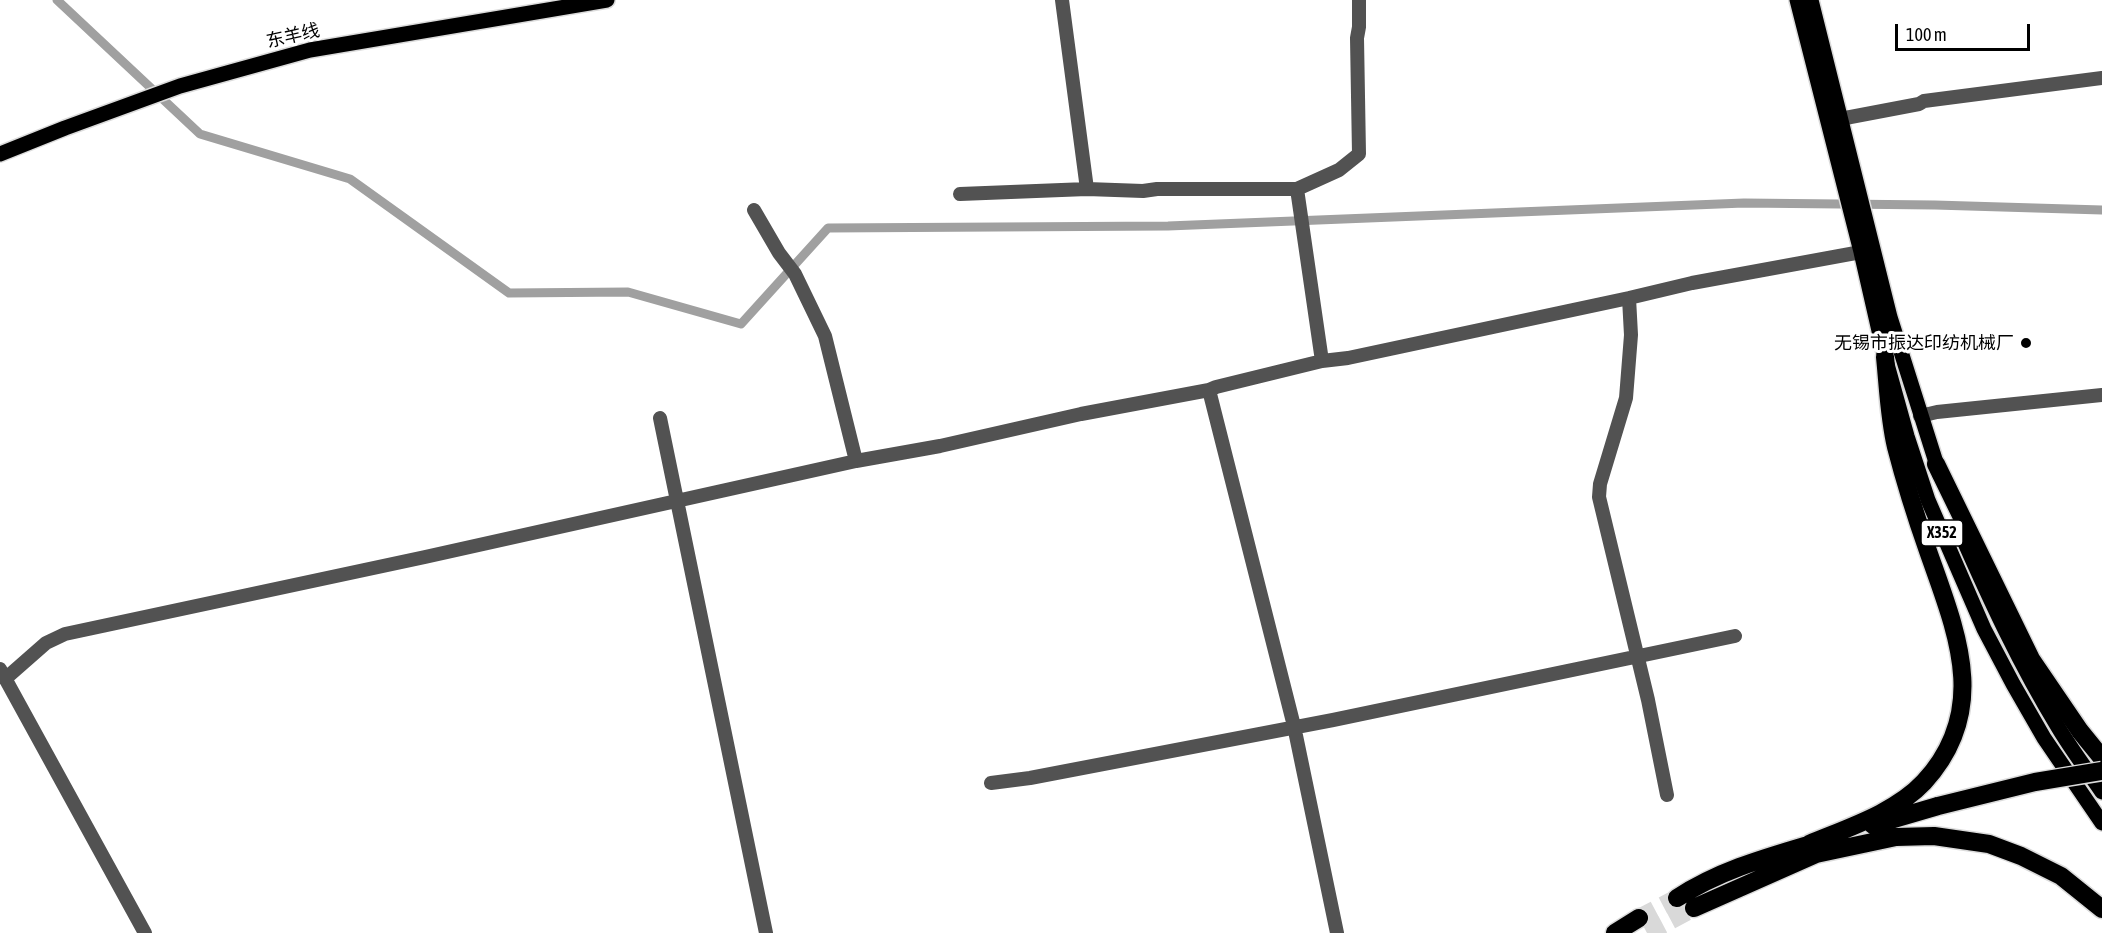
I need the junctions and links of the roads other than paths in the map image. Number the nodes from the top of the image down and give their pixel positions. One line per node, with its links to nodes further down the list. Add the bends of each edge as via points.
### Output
1 (607, 0): 8 (main road, 东羊线, via 310,50 178,87)
2 (1062, 0): 10 (street)
3 (1359, 0): 12 (street, via 1359,154)
4 (1797, 0): 9 (main road, X352)
5 (1811, 0): 7 (main road, X352)
6 (2102, 78): 7 (street, via 1924,101)
7 (1840, 119): 9 (main road, X352)
8 (0, 154)
9 (1851, 188): 14 (main road, X352)
10 (1087, 189): 11 (street); 12 (street)
11 (960, 195)
12 (1298, 195): 18 (street)
13 (754, 210): 23 (street, via 795,274 825,336)
14 (1857, 213): 15 (main road, X352); 21 (main road, X352)
15 (1861, 252): 16 (street); 17 (main road, X352)
16 (1629, 298): 18 (street); 27 (street, via 1631,335 1626,398 1599,497)
17 (1885, 357): 37 (main road, X352, via 1928,500 1984,629 2044,738); 38 (highway, via 1896,445 1955,626 1964,681 1961,710 1942,759 1924,782 1902,800)
18 (1322, 361): 19 (street)
19 (1209, 390): 23 (street); 29 (street)
20 (2102, 395): 21 (street)
21 (1920, 416): 24 (main road, X352)
22 (660, 418): 25 (street)
23 (856, 461): 25 (street)
24 (1936, 464): 30 (highway, via 2031,659); 34 (main road, X352, via 1992,606 2059,729)
25 (677, 501): 28 (street, via 65,634); 44 (street)
26 (1735, 636): 27 (street)
27 (1636, 656): 29 (street); 35 (street)
28 (3, 674): 43 (street)
29 (1294, 726): 33 (street); 45 (street)
30 (2102, 758)
31 (2102, 771): 36 (highway, bridge, via 2035,782)
32 (2102, 780): 36 (highway)
33 (991, 783)
34 (2102, 792)
35 (1667, 795)
36 (1939, 809): 38 (highway)
37 (2102, 823)
38 (1813, 849): 39 (highway, via 1734,867); 40 (highway); 41 (highway, via 1896,837 1934,836 1989,844 2061,876)
39 (1677, 898)
40 (1694, 908)
41 (2102, 909)
42 (1639, 918): 46 (highway)
43 (145, 933)
44 (766, 933)
45 (1337, 933)
46 (1615, 933)

